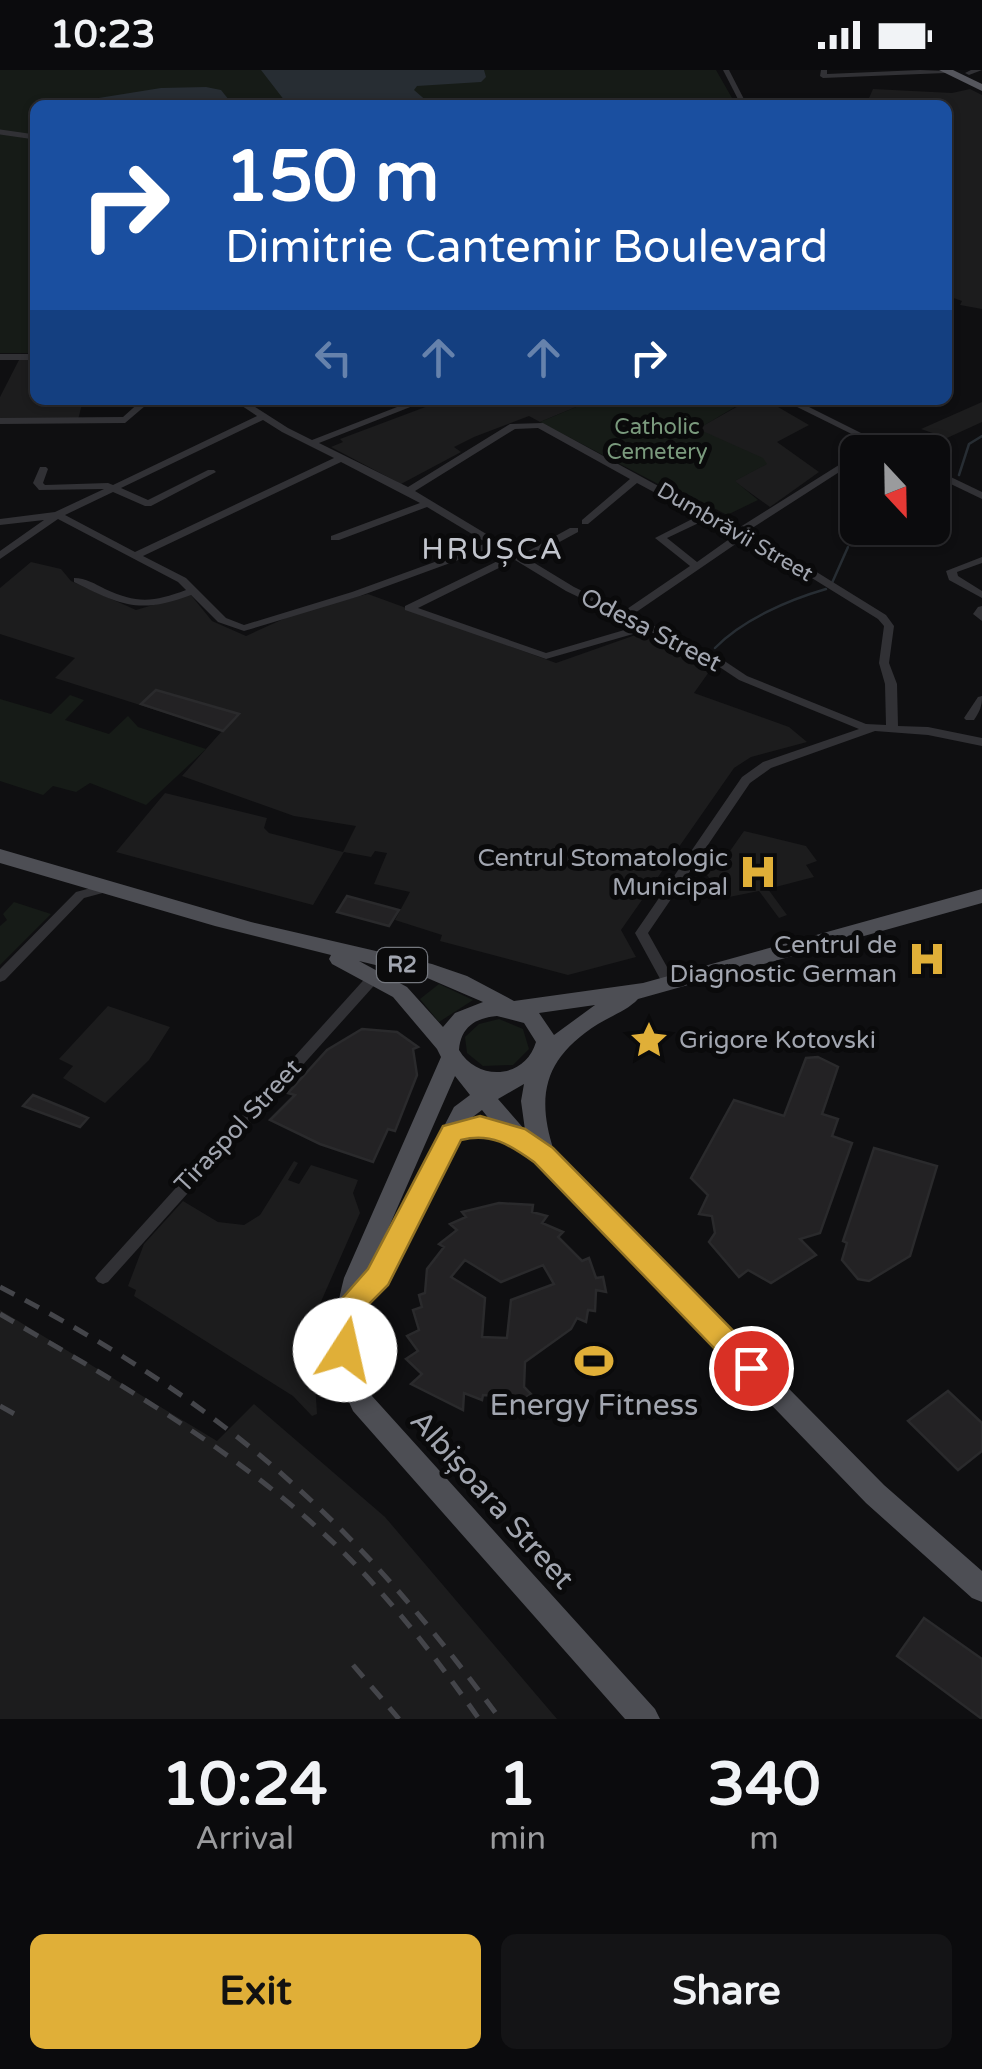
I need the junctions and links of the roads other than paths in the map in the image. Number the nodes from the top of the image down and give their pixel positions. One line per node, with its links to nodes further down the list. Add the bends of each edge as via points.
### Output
1 (726, 70): 7 (street)
2 (824, 70): 3 (street, via 823,76)
3 (945, 70): 6 (highway)
4 (971, 71): 5 (highway)
5 (982, 79)
6 (982, 88)
7 (741, 100)
8 (0, 132): 9 (street)
9 (30, 137)
10 (0, 357): 11 (street)
11 (28, 357)
12 (142, 405): 17 (street, via 125,420)
13 (245, 405): 16 (street, Odesa Street)
14 (410, 405): 19 (street)
15 (798, 405): 18 (street)
16 (263, 417): 19 (street, Odesa Street); 26 (street)
17 (0, 421)
18 (859, 435)
19 (311, 443): 20 (street, Odesa Street)
20 (341, 458): 27 (street, Odesa Street); 39 (street)
21 (840, 468): 35 (street)
22 (44, 469): 26 (street, via 42,488)
23 (211, 472): 26 (street, via 148,504)
24 (638, 477): 27 (street, Dumbrăvii Street, via 527,422); 31 (street, Dumbrăvii Street); 33 (street)
25 (950, 480): 28 (street)
26 (112, 487): 30 (street)
27 (408, 491): 29 (street, Odesa Street)
28 (982, 496)
29 (428, 503): 36 (street); 37 (street, Odesa Street)
30 (57, 514): 32 (street); 38 (street); 39 (street)
31 (706, 516): 35 (street, Dumbrăvii Street); 42 (street, via 660,538)
32 (0, 522)
33 (585, 522)
34 (574, 530): 40 (street)
35 (742, 533): 42 (street); 53 (street, Dumbrăvii Street, via 874,610 889,626 884,663)
36 (335, 538)
37 (492, 544): 40 (street, Odesa Street); 44 (street, via 249,628 222,620)
38 (0, 556)
39 (134, 556): 44 (street)
40 (517, 558): 47 (street, Odesa Street); 49 (street, via 409,608 546,656)
41 (982, 560): 45 (street, via 951,571)
42 (696, 566): 47 (street)
43 (78, 580): 44 (street, via 134,606)
44 (193, 591)
45 (982, 596)
46 (982, 609): 48 (street)
47 (623, 617): 49 (street, Odesa Street)
48 (982, 618)
49 (644, 628): 52 (street, Odesa Street, via 743,678)
50 (982, 699): 51 (street)
51 (970, 718)
52 (872, 729): 53 (street, Odesa Street); 61 (street, via 767,765 746,780 641,933)
53 (892, 729): 54 (street, Odesa Street)
54 (982, 742)
55 (0, 856): 56 (main road, R2)
56 (120, 890): 58 (main road, R2); 60 (street, via 80,894)
57 (982, 896): 61 (main road)
58 (286, 938): 59 (main road, R2); 63 (main road, R2, via 458,981)
59 (375, 976): 65 (main road, R2, via 409,1000); 71 (street, Tiraspol Street)
60 (0, 977)
61 (669, 983): 62 (main road)
62 (643, 991): 63 (main road); 64 (main road, via 596,1013)
63 (512, 1009): 64 (main road, via 542,1028); 65 (main road, via 488,1008 463,1018 452,1029)
64 (544, 1057): 66 (main road, via 534,1070); 70 (main road, via 530,1115)
65 (454, 1059): 66 (main road, via 487,1080); 67 (main road); 72 (main road, Albișoara Street, via 358,1260)
66 (508, 1080): 67 (main road)
67 (484, 1096): 68 (main road, via 462,1113); 69 (main road)
68 (452, 1133): 69 (main road, via 480,1126); 72 (main road, via 378,1277)
69 (516, 1136): 70 (main road)
70 (544, 1155): 73 (main road, via 875,1494)
71 (103, 1278)
72 (353, 1302): 74 (main road, Albișoara Street, via 345,1350 362,1402)
73 (982, 1588)
74 (645, 1719)

